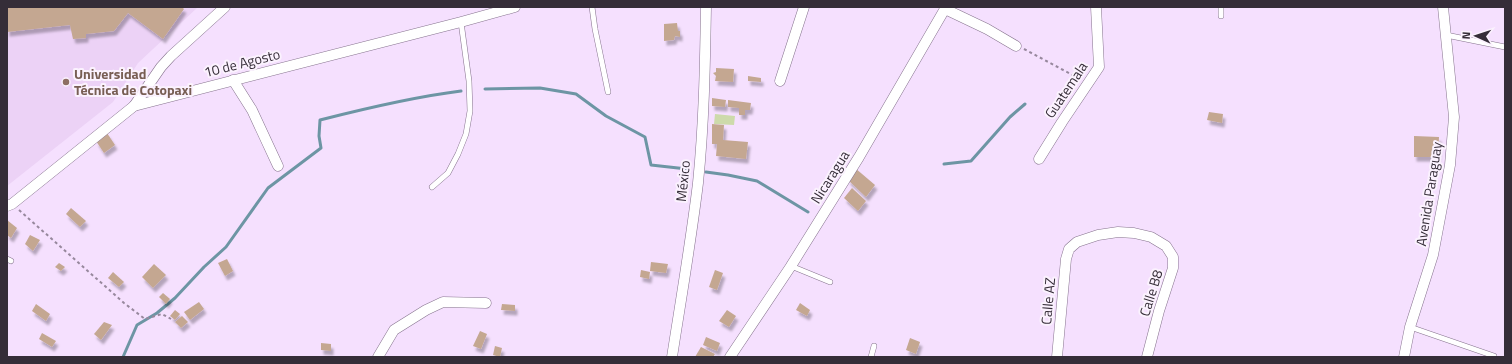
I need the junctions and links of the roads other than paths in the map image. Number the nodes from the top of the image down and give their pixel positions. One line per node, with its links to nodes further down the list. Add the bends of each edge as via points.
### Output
1 (515, 7): 11 (street, 10 de Agosto)
2 (592, 7): 17 (lane)
3 (706, 7): 31 (street, México, via 698,176)
4 (804, 7): 16 (street)
5 (1096, 7): 19 (street, Guatemala, via 1099,68)
6 (1221, 7): 10 (lane)
7 (1442, 7): 12 (street, Avenida Paraguay)
8 (223, 8): 18 (street, via 171,56)
9 (946, 8): 13 (street); 24 (street, Nicaragua, via 859,157)
10 (1221, 16)
11 (462, 22): 15 (street, 10 de Agosto); 21 (lane, via 470,112 466,134 448,173)
12 (1446, 35): 14 (lane); 27 (street, Avenida Paraguay, via 1454,117 1450,165 1433,255)
13 (1016, 46)
14 (1505, 47)
15 (233, 80): 18 (street, 10 de Agosto); 20 (street, via 252,110)
16 (780, 81)
17 (608, 92)
18 (134, 106): 22 (street, 10 de Agosto)
19 (1038, 160)
20 (278, 166)
21 (432, 188)
22 (10, 205)
23 (1069, 249): 34 (street, Calle AZ); 35 (street, Calle B8, via 1077,242 1118,232 1151,237 1166,246 1173,257 1173,268)
24 (791, 266): 25 (lane); 32 (street, Nicaragua)
25 (830, 282)
26 (486, 303): 30 (street, via 443,302 426,310 394,330)
27 (1410, 327): 29 (lane); 36 (street, Avenida Paraguay)
28 (874, 346): 33 (lane)
29 (1494, 356)
30 (378, 357)
31 (672, 357)
32 (730, 357)
33 (872, 357)
34 (1057, 357)
35 (1147, 357)
36 (1404, 357)

